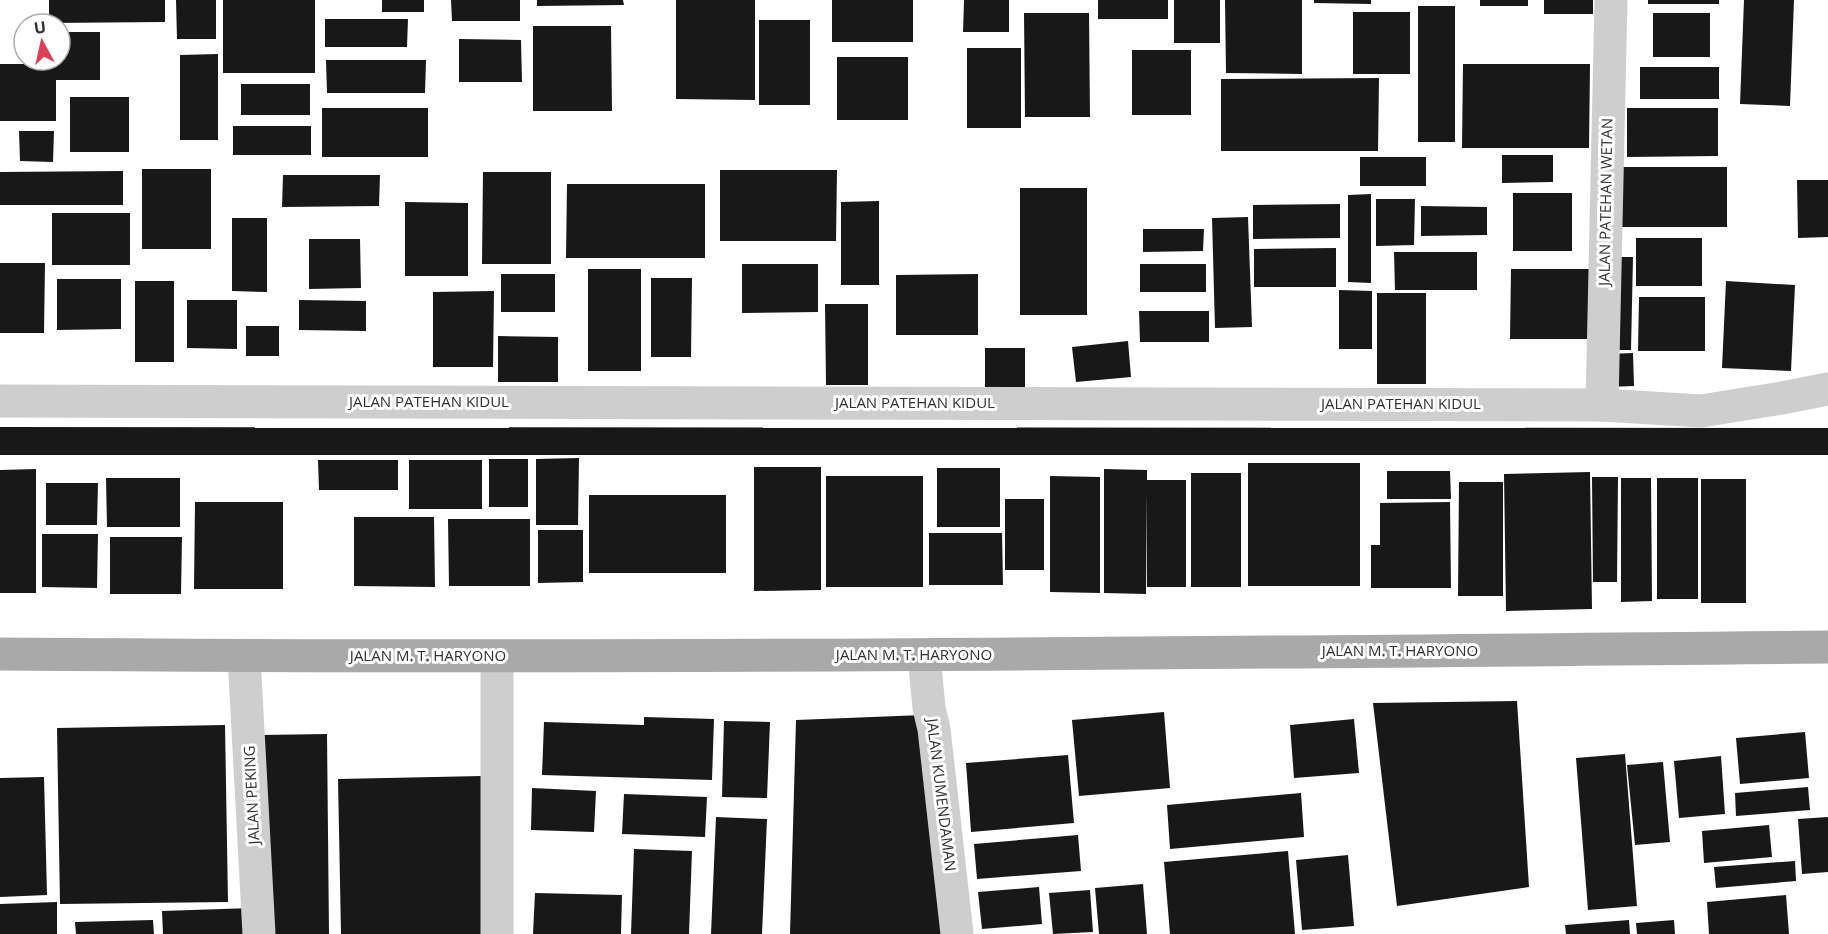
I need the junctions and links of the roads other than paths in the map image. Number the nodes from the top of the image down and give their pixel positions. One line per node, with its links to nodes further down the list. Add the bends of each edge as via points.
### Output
1 (1611, 0): 4 (street, JALAN PATEHAN WETAN)
2 (1828, 389): 4 (street, JALAN PATEHAN KIDUL, via 1701,411)
3 (0, 401): 4 (street, JALAN PATEHAN KIDUL)
4 (1602, 405)
5 (1828, 647): 7 (main road, JALAN M. T. HARYONO)
6 (0, 654): 8 (main road, JALAN M. T. HARYONO)
7 (924, 655): 9 (main road, JALAN M. T. HARYONO); 12 (street, JALAN KUMENDAMAN)
8 (244, 656): 9 (main road, JALAN M. T. HARYONO); 10 (street, JALAN PEKING)
9 (497, 656): 11 (street)
10 (259, 934)
11 (497, 934)
12 (957, 934)

